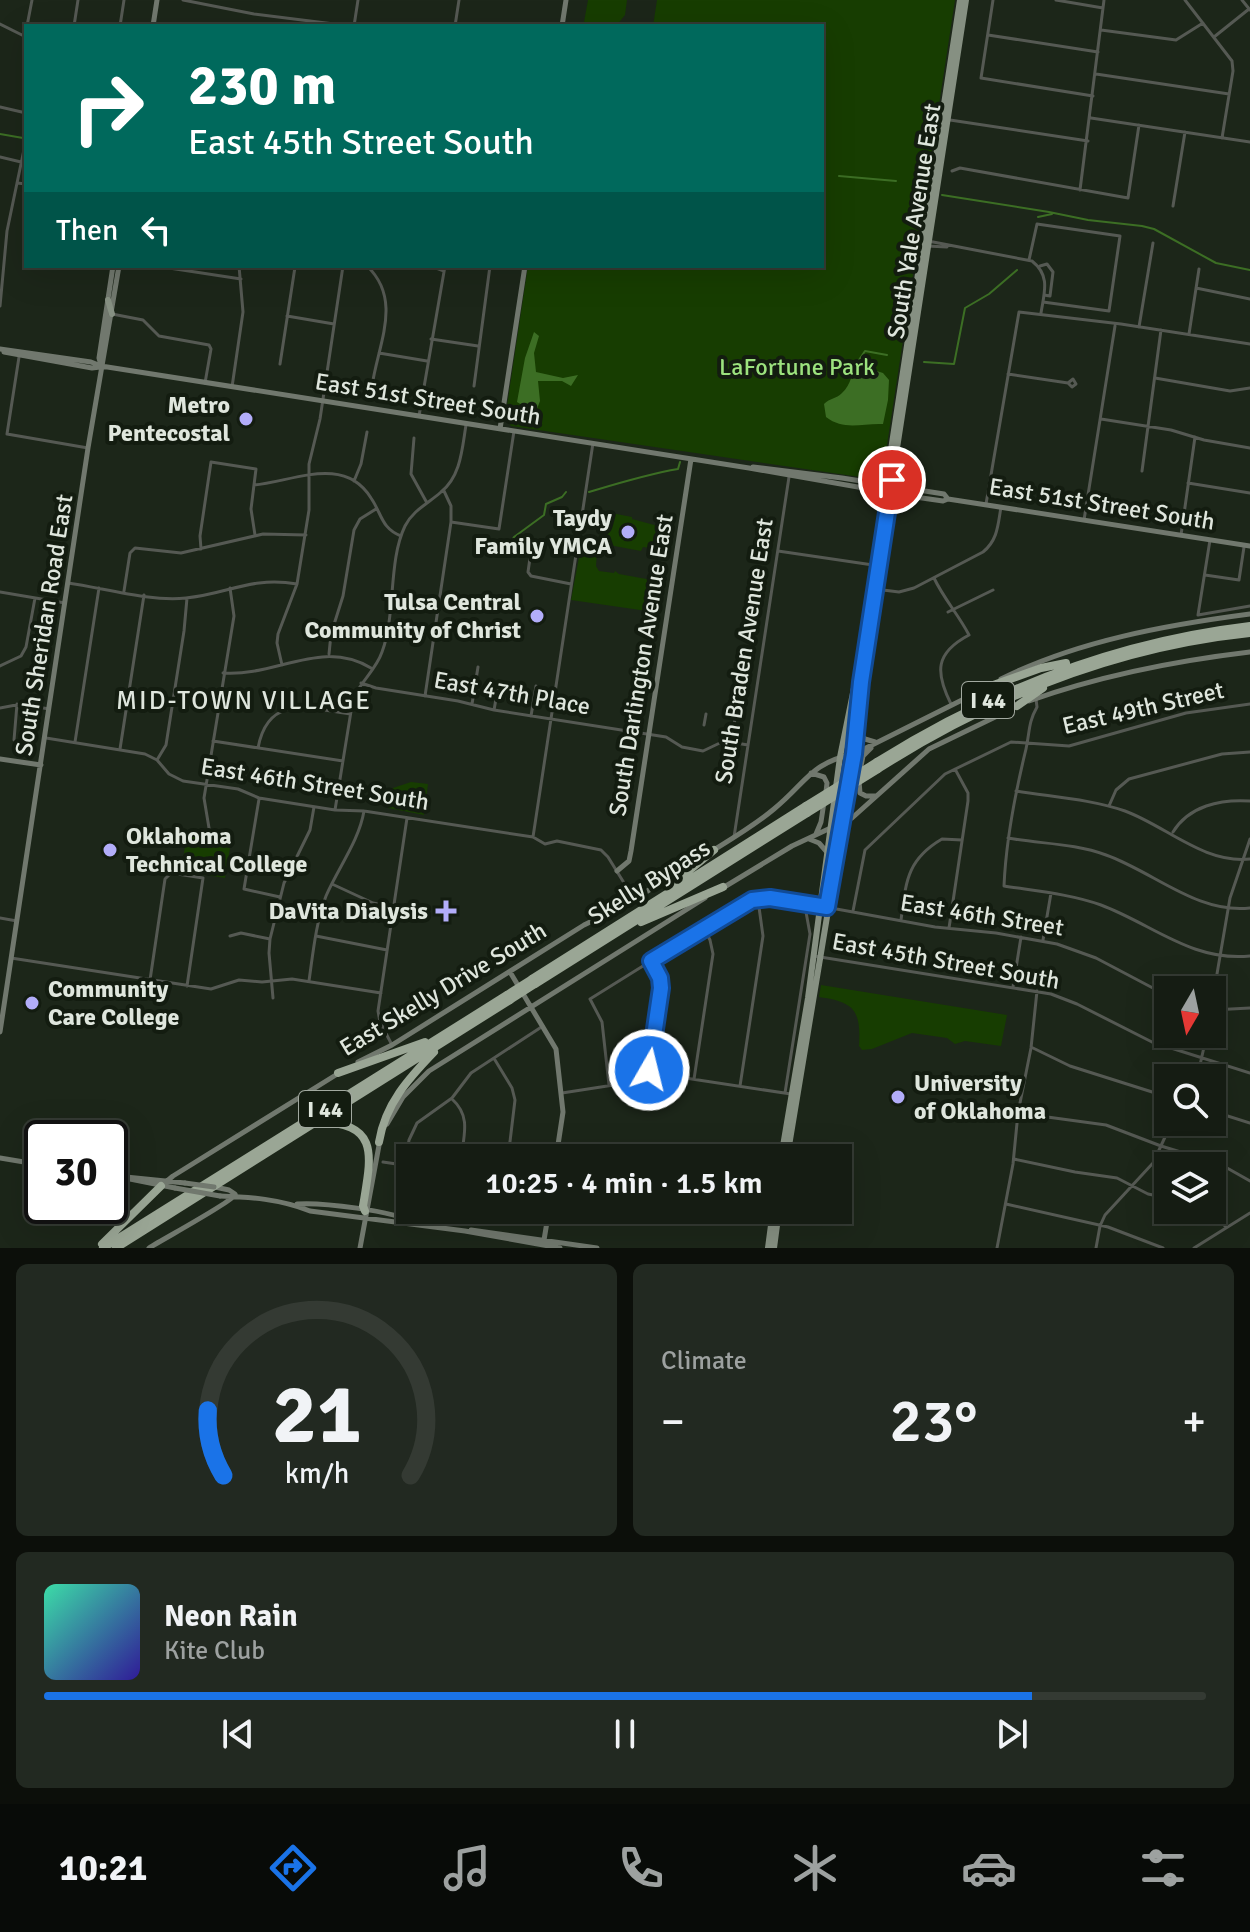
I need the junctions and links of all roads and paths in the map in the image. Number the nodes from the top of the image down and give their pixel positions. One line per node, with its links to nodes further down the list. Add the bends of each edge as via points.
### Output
1 (32, 0): 20 (street)
2 (78, 0): 21 (street)
3 (124, 0): 22 (street)
4 (157, 0): 23 (main road)
5 (183, 0): 24 (street)
6 (358, 0): 25 (street)
7 (459, 0): 26 (street)
8 (566, 0): 27 (main road)
9 (960, 0): 39 (main road, South Yale Avenue East)
10 (966, 0): 39 (main road, South Yale Avenue East)
11 (993, 0): 29 (street)
12 (1056, 0): 16 (street)
13 (1104, 0): 16 (street)
14 (1185, 0): 18 (street)
15 (1242, 0): 17 (street)
16 (1103, 8): 28 (street)
17 (1250, 10): 31 (street)
18 (1203, 23): 28 (street, via 1176,40); 31 (street)
19 (0, 24): 30 (street)
20 (27, 24)
21 (74, 24)
22 (120, 24)
23 (153, 24)
24 (336, 24)
25 (352, 24)
26 (455, 24)
27 (562, 24)
28 (1101, 30): 32 (street)
29 (988, 35): 32 (street); 35 (street, via 981,78)
30 (24, 36)
31 (1214, 37): 34 (street, via 1233,66)
32 (1098, 52): 33 (street)
33 (1096, 74): 34 (street); 35 (street)
34 (1229, 94): 42 (street)
35 (1093, 96): 38 (street)
36 (0, 107): 37 (street)
37 (24, 113)
38 (1091, 118): 40 (street); 43 (street)
39 (945, 119): 43 (street); 53 (main road, South Yale Avenue East)
40 (1139, 125): 41 (street); 51 (street, via 1128,198)
41 (1185, 132): 42 (street); 52 (street)
42 (1222, 138): 44 (street)
43 (1088, 141): 51 (street)
44 (1250, 142)
45 (24, 149): 47 (street)
46 (0, 157): 47 (street)
47 (21, 162): 49 (street)
48 (952, 171): 51 (street, via 960,168)
49 (17, 183): 50 (street); 68 (street)
50 (24, 184)
51 (1080, 190)
52 (1173, 206)
53 (926, 243): 55 (street); 121 (main road, South Yale Avenue East)
54 (1153, 243): 81 (street)
55 (1029, 260): 56 (street); 74 (street, via 1037,224 1120,236 1109,311)
56 (1040, 267): 71 (street); 71 (street, via 1047,264 1053,272 1050,296)
57 (116, 268): 73 (main road, South Sheridan Road East)
58 (116, 268): 77 (main road, South Sheridan Road East)
59 (169, 268): 69 (street)
60 (239, 268): 69 (street)
61 (295, 268): 78 (street)
62 (343, 268): 79 (street)
63 (369, 268): 88 (street, via 381,283 387,304)
64 (444, 268): 84 (street)
65 (490, 268): 86 (street)
66 (525, 268): 106 (main road)
67 (1199, 269): 70 (street)
68 (2, 271): 75 (street)
69 (241, 279): 99 (street, via 243,317)
70 (1196, 288): 72 (street); 83 (street)
71 (1044, 295): 74 (street)
72 (1250, 299)
73 (108, 300): 77 (main road); 92 (main road, South Sheridan Road East)
74 (1043, 302): 76 (street)
75 (0, 306)
76 (1041, 313): 80 (street); 93 (street, via 1019,312)
77 (112, 314): 92 (main road, South Sheridan Road East); 95 (street, via 140,319 159,336 210,346)
78 (287, 316): 79 (street); 91 (street)
79 (334, 324): 101 (street)
80 (1116, 325): 81 (street); 103 (street)
81 (1139, 327): 82 (street)
82 (1161, 330): 83 (street); 94 (street)
83 (1189, 334): 85 (street)
84 (431, 339): 86 (street); 90 (street)
85 (1250, 344)
86 (478, 346): 98 (street)
87 (0, 350): 89 (main road, East 51st Street South)
88 (378, 353): 90 (street); 97 (street)
89 (19, 354): 92 (main road, East 51st Street South); 112 (street, via 7,434)
90 (427, 361): 102 (street)
91 (280, 364)
92 (101, 366): 95 (main road, East 51st Street South); 112 (main road, South Sheridan Road East)
93 (1008, 374): 96 (street); 125 (street)
94 (1154, 378): 100 (street, via 1230,391); 105 (street)
95 (205, 383): 99 (main road, East 51st Street South)
96 (1068, 383)
97 (372, 386)
98 (474, 386)
99 (232, 387): 101 (main road, East 51st Street South)
100 (1250, 388)
101 (323, 401): 102 (main road, East 51st Street South); 116 (street)
102 (419, 416): 104 (main road, East 51st Street South)
103 (1100, 419): 105 (street); 128 (street)
104 (466, 423): 106 (main road, East 51st Street South); 122 (street, via 459,463)
105 (1148, 426): 109 (street); 115 (street)
106 (500, 429): 107 (main road, East 51st Street South)
107 (514, 431): 111 (main road, East 51st Street South); 129 (street, via 499,529)
108 (367, 432): 118 (street)
109 (1195, 437): 113 (street); 119 (street)
110 (414, 438): 124 (street, via 411,474)
111 (593, 443): 114 (main road, East 51st Street South); 144 (street)
112 (88, 448): 142 (main road, South Sheridan Road East)
113 (1250, 448)
114 (691, 458): 117 (main road, East 51st Street South); 193 (main road, South Darlington Avenue East)
115 (1142, 471)
116 (309, 473): 118 (street); 120 (street); 131 (street)
117 (790, 474): 121 (main road, East 51st Street South); 138 (street, South Braden Avenue East)
118 (354, 481): 127 (street)
119 (1188, 483): 123 (street); 132 (street)
120 (254, 485): 130 (street); 136 (street, via 256,469 211,462)
121 (888, 489): 125 (main road, East 51st Street South); 139 (main road, South Yale Avenue East)
122 (443, 491): 124 (street); 129 (street)
123 (1250, 493)
124 (427, 503): 133 (street, via 409,519)
125 (986, 504): 126 (main road, East 51st Street South)
126 (1001, 507): 128 (main road, East 51st Street South); 141 (street, via 989,547)
127 (376, 509): 133 (street, via 385,526); 163 (street, via 354,530)
128 (1084, 520): 132 (main road, East 51st Street South)
129 (451, 522): 176 (street)
130 (255, 535): 131 (street); 136 (street)
131 (306, 535): 143 (street)
132 (1181, 535): 134 (main road, East 51st Street South)
133 (401, 536): 168 (street, via 382,652)
134 (1210, 539): 135 (main road, East 51st Street South); 140 (street)
135 (1247, 545): 140 (street, via 1239,580)
136 (201, 549): 149 (street, via 170,553 138,548 130,553)
137 (536, 549): 144 (street, via 530,558 531,576)
138 (777, 551): 139 (street); 201 (street, South Braden Avenue East)
139 (876, 566): 147 (main road, South Yale Avenue East); 160 (main road, South Yale Avenue East)
140 (1205, 575): 158 (street, via 1198,615)
141 (934, 578): 147 (street, via 903,591); 156 (street)
142 (68, 583): 145 (street); 154 (main road, South Sheridan Road East)
143 (297, 584): 146 (street, via 264,581); 165 (street, via 278,634)
144 (571, 584): 190 (street)
145 (99, 588): 149 (street); 197 (street)
146 (230, 588): 153 (street); 169 (street, via 234,616)
147 (875, 589): 160 (main road, South Yale Avenue East)
148 (993, 590): 156 (street)
149 (124, 591): 151 (street)
150 (0, 592): 152 (street)
151 (144, 595): 153 (street); 203 (street)
152 (35, 598): 154 (street); 166 (street, via 26,647 21,656)
153 (187, 598): 208 (street, via 166,745)
154 (65, 603): 184 (main road, South Sheridan Road East)
155 (1250, 606): 158 (street)
156 (954, 609): 157 (street); 181 (street, via 969,635 951,646 941,665 942,686)
157 (948, 612)
158 (1246, 612): 174 (main road, East Skelly Drive South, via 1067,652)
159 (1250, 626): 164 (highway, Skelly Bypass / I 44)
160 (866, 631): 175 (main road, South Yale Avenue East)
161 (1250, 633): 170 (highway, Skelly Bypass / I 44, via 1160,648)
162 (1250, 652): 177 (main road, via 1135,669)
163 (329, 654): 165 (street); 168 (street)
164 (1106, 654): 174 (highway, via 1041,668); 211 (highway, Skelly Bypass / I 44, via 998,695 929,730)
165 (282, 665): 169 (street, via 253,673)
166 (0, 666)
167 (478, 667): 179 (street)
168 (372, 668): 172 (street)
169 (223, 673): 196 (street)
170 (1060, 678): 182 (highway); 211 (highway, Skelly Bypass / I 44, via 962,720)
171 (499, 682): 185 (street)
172 (361, 683): 176 (street, East 47th Place); 186 (street)
173 (536, 686): 188 (street)
174 (982, 689): 181 (main road, East Skelly Drive South)
175 (856, 692): 192 (main road, South Yale Avenue East); 206 (main road, South Yale Avenue East)
176 (425, 696): 179 (street, East 47th Place)
177 (1036, 699): 182 (main road); 200 (street)
178 (17, 704): 183 (street); 184 (street); 195 (street)
179 (472, 704): 185 (street, East 47th Place)
180 (1250, 704): 200 (street, East 49th Street, via 1186,713 1069,746)
181 (951, 705): 199 (main road, East Skelly Drive South)
182 (1017, 706): 216 (main road, via 924,753)
183 (0, 708)
184 (49, 709): 194 (main road, South Sheridan Road East)
185 (494, 710): 188 (street, East 47th Place)
186 (350, 714): 202 (street, via 284,710 267,721); 209 (street)
187 (706, 714): 191 (street)
188 (531, 716): 190 (street, East 47th Place)
189 (735, 718): 198 (street)
190 (551, 719): 193 (street, East 47th Place); 229 (street)
191 (704, 725)
192 (857, 731): 199 (main road); 205 (main road, South Yale Avenue East)
193 (649, 734): 198 (street, East 47th Place, via 703,751); 239 (main road, South Darlington Avenue East, via 630,857)
194 (45, 738): 197 (street, East 46th Street South); 210 (main road, South Sheridan Road East)
195 (14, 740)
196 (213, 741): 202 (street); 214 (street)
197 (75, 742): 203 (street, East 46th Street South)
198 (732, 742): 201 (street, East 47th Place)
199 (878, 742): 205 (main road, East Skelly Drive South); 216 (main road, via 863,756 858,786 864,796)
200 (1027, 742): 212 (street, East 49th Street, via 1001,746); 215 (street)
201 (748, 745): 230 (street, South Braden Avenue East)
202 (258, 748): 209 (street)
203 (120, 749): 208 (street, East 46th Street South)
204 (1250, 752): 219 (street, via 1222,754 1129,779)
205 (854, 754): 206 (main road, East Skelly Drive South); 225 (main road, South Yale Avenue East)
206 (840, 757): 213 (main road, East Skelly Drive South); 226 (main road, South Yale Avenue East)
207 (0, 759): 210 (main road)
208 (157, 760): 214 (street, East 46th Street South, via 173,777)
209 (343, 761): 221 (street)
210 (41, 765): 255 (main road, South Sheridan Road East)
211 (878, 766): 222 (highway, Skelly Bypass / I 44, bridge)
212 (955, 769): 234 (street, via 968,793); 252 (street, East 49th Street, via 939,778 865,850)
213 (810, 773): 230 (main road, East Skelly Drive South, via 778,806); 231 (main road, via 822,775 827,783 821,822)
214 (206, 785): 217 (street, East 46th Street South); 228 (street)
215 (1016, 791): 219 (street); 232 (street)
216 (877, 796): 225 (main road)
217 (259, 798): 220 (street, East 46th Street South); 243 (street, via 244,889)
218 (1250, 801): 227 (street, via 1202,807)
219 (1109, 806): 227 (street)
220 (314, 807): 221 (street, East 46th Street South); 243 (street, via 310,830)
221 (335, 810): 223 (street, East 46th Street South)
222 (807, 810): 249 (highway, Skelly Bypass / I 44); 257 (highway, Skelly Bypass / I 44)
223 (364, 811): 224 (street, East 46th Street South); 240 (street)
224 (407, 818): 229 (street, East 46th Street South); 248 (street)
225 (843, 823): 226 (main road); 247 (main road, South Yale Avenue East)
226 (830, 829): 231 (main road); 236 (main road, South Yale Avenue East)
227 (1172, 833): 237 (street, via 1212,854)
228 (210, 834)
229 (533, 837): 239 (street, East 46th Street South, via 545,844 598,848)
230 (734, 837): 235 (main road, East Skelly Drive South)
231 (811, 838): 236 (main road); 241 (main road)
232 (1008, 838): 242 (street, via 1004,886); 251 (street, via 1094,851)
233 (1250, 839): 237 (street)
234 (962, 840): 254 (street, via 942,839 912,866); 258 (street)
235 (714, 850): 245 (main road, East Skelly Drive South); 249 (highway)
236 (826, 851): 247 (main road, South Yale Avenue East)
237 (1244, 859): 238 (street); 251 (street)
238 (1250, 859)
239 (617, 871): 245 (street, East 46th Street South)
240 (332, 884): 248 (street); 260 (street)
241 (723, 887): 257 (highway); 282 (main road)
242 (1051, 893): 263 (street); 267 (street, via 1103,906 1183,946)
243 (280, 897): 262 (street)
244 (758, 898): 246 (street, East 45th Street South); 256 (street); 300 (street, via 763,936)
245 (634, 899): 270 (main road, East Skelly Drive South)
246 (808, 903): 247 (street, East 45th Street South); 303 (street, South Yale Avenue East, via 811,932)
247 (824, 906): 252 (street, East 46th Street); 266 (main road, South Yale Avenue East)
248 (394, 907): 264 (street)
249 (645, 908): 275 (highway, Skelly Bypass / I 44)
250 (1250, 908): 251 (street)
251 (1228, 909): 267 (street)
252 (853, 911): 254 (street, East 46th Street)
253 (0, 918): 255 (street)
254 (901, 920): 258 (street, East 46th Street)
255 (17, 921): 268 (main road, South Sheridan Road East)
256 (703, 927): 269 (street); 298 (street, via 713,954)
257 (625, 928): 275 (highway, Skelly Bypass / I 44)
258 (949, 928): 261 (street, East 46th Street)
259 (230, 936): 262 (street)
260 (316, 936): 264 (street); 274 (street)
261 (1021, 937): 263 (street, East 46th Street); 277 (street)
262 (270, 939): 273 (street)
263 (1043, 940): 278 (street, East 46th Street, via 1096,958)
264 (387, 950): 280 (street)
265 (1250, 956): 267 (street)
266 (816, 957): 277 (street, East 45th Street South); 303 (main road, South Yale Avenue East)
267 (1219, 957): 271 (street)
268 (11, 958): 272 (street); 285 (main road, South Sheridan Road East)
269 (651, 961): 297 (street, via 661,988); 299 (street, via 590,999 602,1022)
270 (510, 972): 282 (main road); 289 (main road, East Skelly Drive South)
271 (1216, 976)
272 (150, 980): 276 (street); 276 (street, via 165,879 171,873 203,878)
273 (272, 981): 274 (street); 276 (street, via 239,980 215,989); 281 (street)
274 (309, 981): 280 (street)
275 (534, 982): 288 (highway, Skelly Bypass / I 44, bridge)
276 (187, 986)
277 (1013, 987): 279 (street, East 45th Street South)
278 (1154, 989)
279 (1037, 991): 290 (street); 293 (street, East 45th Street South, via 1077,1004 1152,1042)
280 (381, 993): 289 (street, via 378,1018)
281 (273, 998)
282 (532, 1007): 286 (main road); 310 (main road, via 419,1080 399,1103)
283 (1250, 1008): 284 (street)
284 (1226, 1009)
285 (1, 1024): 287 (main road, South Sheridan Road East)
286 (544, 1026): 292 (street); 302 (main road, via 556,1049)
287 (0, 1032)
288 (440, 1040): 295 (highway); 307 (highway, Skelly Bypass / I 44); 310 (highway, via 400,1090); 343 (highway, Skelly Bypass / I 44)
289 (392, 1045): 295 (main road, East Skelly Drive South)
290 (1031, 1048): 301 (street); 305 (street)
291 (1205, 1048): 293 (street)
292 (494, 1058): 304 (street, via 471,1073); 313 (street, via 515,1100)
293 (1203, 1058): 294 (street); 296 (street, East 45th Street South)
294 (1201, 1064)
295 (338, 1073): 326 (main road, East Skelly Drive South)
296 (1250, 1073)
297 (650, 1079): 298 (street); 299 (street)
298 (694, 1079): 300 (street)
299 (609, 1085): 302 (street)
300 (740, 1086): 303 (street)
301 (1154, 1092)
302 (562, 1093): 314 (main road)
303 (791, 1094): 315 (main road, South Yale Avenue East)
304 (452, 1098): 311 (street, via 414,1127); 312 (street, via 466,1121)
305 (1018, 1113): 316 (street, via 1106,1125); 318 (street)
306 (1226, 1115): 308 (street)
307 (316, 1122): 333 (highway, via 344,1124 364,1140 370,1162); 344 (highway, Skelly Bypass / I 44)
308 (1250, 1123)
309 (1166, 1136): 316 (street)
310 (379, 1142): 333 (main road)
311 (411, 1144)
312 (463, 1144)
313 (510, 1144)
314 (558, 1144)
315 (786, 1144)
316 (1161, 1146): 324 (street, via 1220,1164); 327 (street)
317 (0, 1158): 319 (main road)
318 (1013, 1159): 327 (street, via 1117,1178); 331 (street)
319 (24, 1162)
320 (383, 1162): 321 (street)
321 (396, 1164)
322 (128, 1177): 326 (main road)
323 (128, 1179): 325 (main road)
324 (1250, 1181)
325 (145, 1183): 326 (main road); 330 (highway)
326 (165, 1183): 328 (main road, bridge); 328 (main road, bridge, via 220,1196); 330 (highway)
327 (1133, 1186): 329 (street); 339 (street)
328 (235, 1194): 333 (main road); 342 (main road)
329 (1154, 1195)
330 (150, 1197): 343 (highway)
331 (1005, 1204): 339 (street); 350 (street)
332 (1250, 1213): 340 (street)
333 (365, 1215): 334 (main road); 335 (main road); 346 (main road)
334 (396, 1216)
335 (396, 1220)
336 (420, 1224): 341 (main road)
337 (546, 1224): 341 (main road)
338 (774, 1224): 349 (main road)
339 (1100, 1226): 351 (street); 352 (street)
340 (1225, 1226): 353 (street)
341 (543, 1243): 347 (main road); 348 (main road)
342 (160, 1245): 345 (main road)
343 (100, 1248)
344 (116, 1248)
345 (149, 1248)
346 (360, 1248)
347 (560, 1248)
348 (597, 1248)
349 (771, 1248)
350 (997, 1248)
351 (1096, 1248)
352 (1163, 1248)
353 (1194, 1248)

